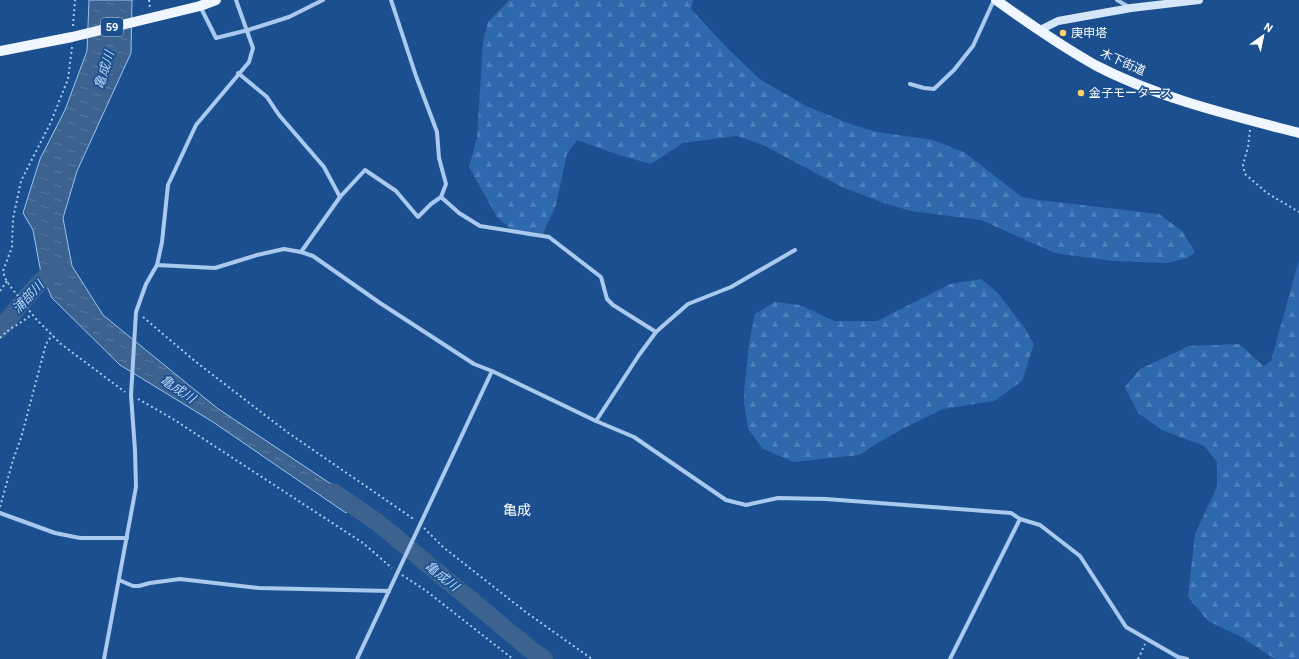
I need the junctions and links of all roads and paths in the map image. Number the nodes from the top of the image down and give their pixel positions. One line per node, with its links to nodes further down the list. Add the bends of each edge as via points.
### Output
1 (75, 0): 13 (path)
2 (216, 0): 9 (main road, 59)
3 (236, 0): 11 (street)
4 (323, 0): 11 (street, via 289,17)
5 (391, 0): 20 (street, via 437,132 439,158 446,184)
6 (995, 0): 12 (main road, 木下街道); 16 (street, via 973,46 954,70 934,89)
7 (1117, 0): 10 (street)
8 (1199, 0): 10 (street)
9 (200, 6): 11 (street, via 216,38); 13 (main road, 59)
10 (1131, 8): 12 (street, via 1058,21)
11 (248, 30): 15 (street, via 253,48 249,62)
12 (1040, 30): 17 (main road, 木下街道, via 1122,78 1197,106)
13 (72, 37): 14 (main road, 59); 25 (path, via 68,79 51,122 21,181 13,219 12,247 3,271)
14 (0, 51)
15 (238, 73): 19 (street, via 267,97 279,115 324,167); 24 (street, via 196,125 168,185)
16 (910, 84)
17 (1252, 121): 18 (main road, 木下街道); 21 (path, via 1243,165 1245,174 1267,193)
18 (1299, 133)
19 (340, 197): 20 (street, via 365,170 396,191 418,218); 23 (street)
20 (441, 197): 29 (street, via 459,213 480,226 549,237 601,277 607,299 613,305)
21 (1299, 212)
22 (795, 250): 29 (street, via 732,287 688,304)
23 (301, 252): 24 (street, via 284,250 257,255 215,268); 32 (street, via 313,256 474,364)
24 (157, 265): 27 (street, via 146,284)
25 (7, 282): 26 (path); 28 (path)
26 (0, 291)
27 (136, 312): 33 (street); 38 (path, via 287,432)
28 (32, 314): 30 (path); 31 (path)
29 (656, 332): 34 (street)
30 (52, 335): 33 (path); 35 (path, via 46,344)
31 (0, 338)
32 (492, 370): 34 (street); 38 (street)
33 (131, 395): 39 (street, via 136,487); 40 (path, via 173,419 363,543)
34 (596, 421): 37 (street, via 634,437 726,500 746,505 778,498 826,499 1011,513)
35 (0, 509)
36 (0, 512): 39 (street, via 55,532 80,538)
37 (1020, 518): 43 (street, via 1040,525 1080,556 1126,627); 48 (street)
38 (420, 523): 40 (street); 47 (path, via 443,547 527,613)
39 (127, 538): 41 (street)
40 (398, 572): 42 (street); 46 (path, via 426,590)
41 (119, 580): 42 (street, via 133,586 180,579 259,588); 44 (street)
42 (389, 591): 45 (street)
43 (1147, 640): 49 (path); 50 (street, via 1178,657)
44 (104, 659)
45 (357, 659)
46 (512, 659)
47 (592, 659)
48 (950, 659)
49 (1138, 659)
50 (1187, 659)

